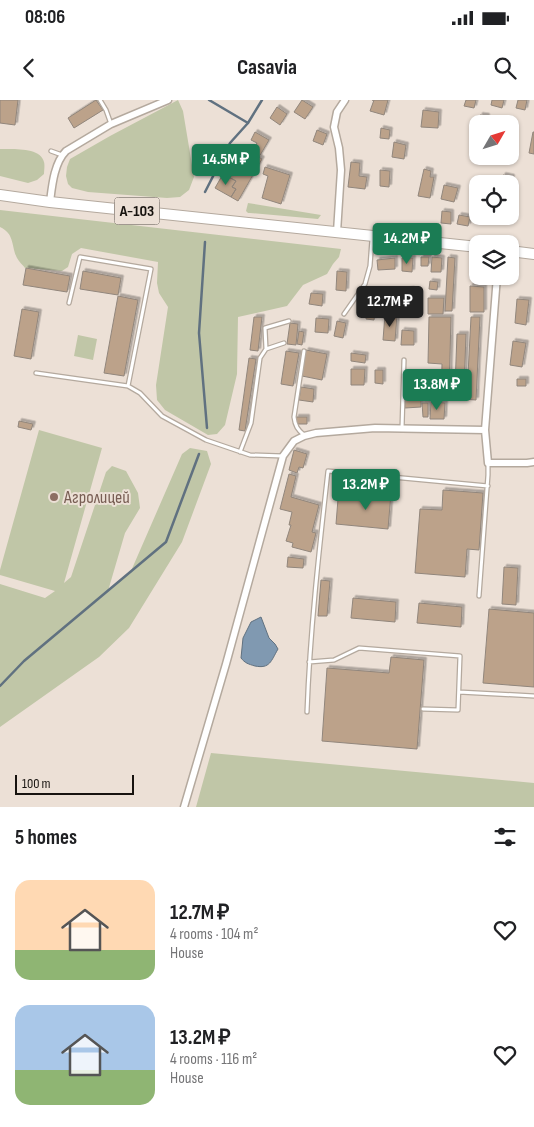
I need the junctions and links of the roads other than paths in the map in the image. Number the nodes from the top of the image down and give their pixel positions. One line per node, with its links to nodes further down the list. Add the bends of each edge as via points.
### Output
1 (100, 100): 4 (lane)
2 (168, 100): 4 (street)
3 (345, 100): 9 (street, via 337,112 334,127 341,170)
4 (111, 124): 6 (street)
5 (50, 151): 6 (lane)
6 (62, 155): 8 (street)
7 (0, 195): 8 (main road, А-103)
8 (50, 202): 9 (main road, А-103)
9 (337, 232): 10 (main road, А-103)
10 (372, 236): 11 (main road, А-103); 16 (lane, via 365,284)
11 (469, 246)
12 (519, 252): 13 (main road)
13 (534, 254)
14 (496, 285): 25 (street)
15 (69, 303): 23 (lane, via 80,257 151,269)
16 (344, 314)
17 (288, 321): 19 (lane, via 265,328)
18 (284, 342): 19 (lane)
19 (266, 349): 27 (lane, via 260,358 251,423)
20 (304, 351): 26 (lane, via 294,417 298,431)
21 (404, 360): 24 (lane)
22 (36, 373): 23 (lane)
23 (128, 386): 27 (lane, via 140,392 162,416 206,440)
24 (402, 428): 25 (street); 26 (street)
25 (485, 430): 30 (street)
26 (304, 436): 28 (street, via 294,441)
27 (240, 452): 28 (lane)
28 (283, 456): 38 (street)
29 (534, 462): 30 (street)
30 (488, 463): 31 (lane)
31 (488, 486): 32 (lane); 33 (lane, via 328,471)
32 (479, 596)
33 (309, 662): 34 (lane, via 334,660 359,648 460,656); 37 (lane)
34 (459, 692): 35 (lane); 36 (lane, via 458,710)
35 (534, 696)
36 (424, 709)
37 (307, 712)
38 (184, 807)

